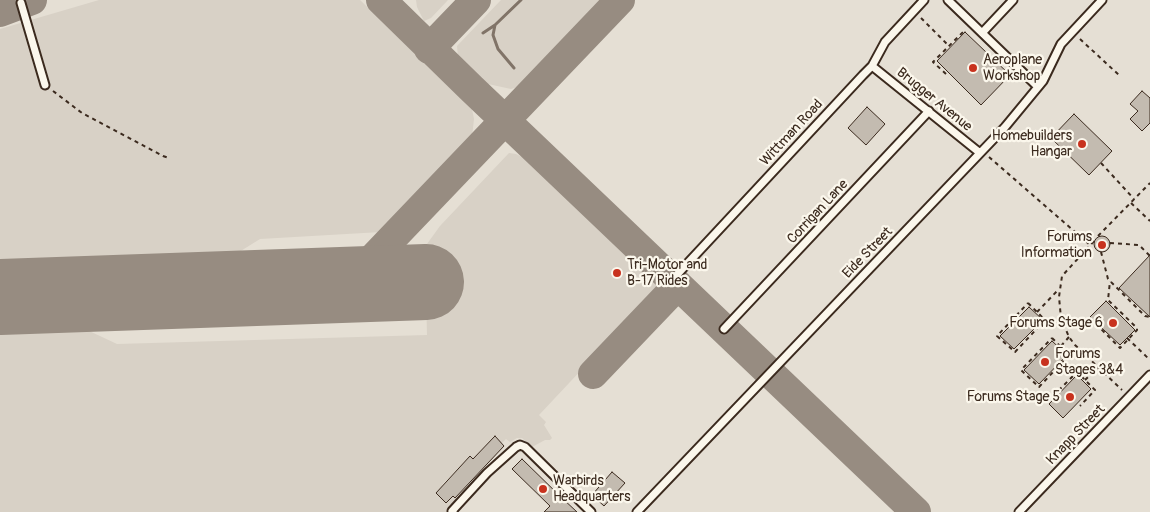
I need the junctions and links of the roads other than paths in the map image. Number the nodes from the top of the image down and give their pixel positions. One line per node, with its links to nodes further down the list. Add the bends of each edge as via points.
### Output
1 (924, 0): 7 (lane, Wittman Road, via 885,42)
2 (948, 0): 6 (lane)
3 (1013, 0): 6 (lane)
4 (1102, 0): 9 (lane, Eide Street, via 1061,44)
5 (21, 3): 8 (lane)
6 (982, 32): 9 (lane)
7 (872, 66): 10 (lane, Brugger Avenue); 12 (lane, Wittman Road)
8 (45, 85)
9 (1038, 87): 11 (lane, Eide Street)
10 (929, 111): 11 (lane, Brugger Avenue); 13 (lane, Corrigan Lane)
11 (980, 153): 17 (lane, Eide Street)
12 (672, 280)
13 (724, 329)
14 (1150, 375): 18 (lane, Knapp Street)
15 (453, 512): 16 (lane, via 487,473 518,446 525,447)
16 (591, 512)
17 (636, 512)
18 (1020, 512)

